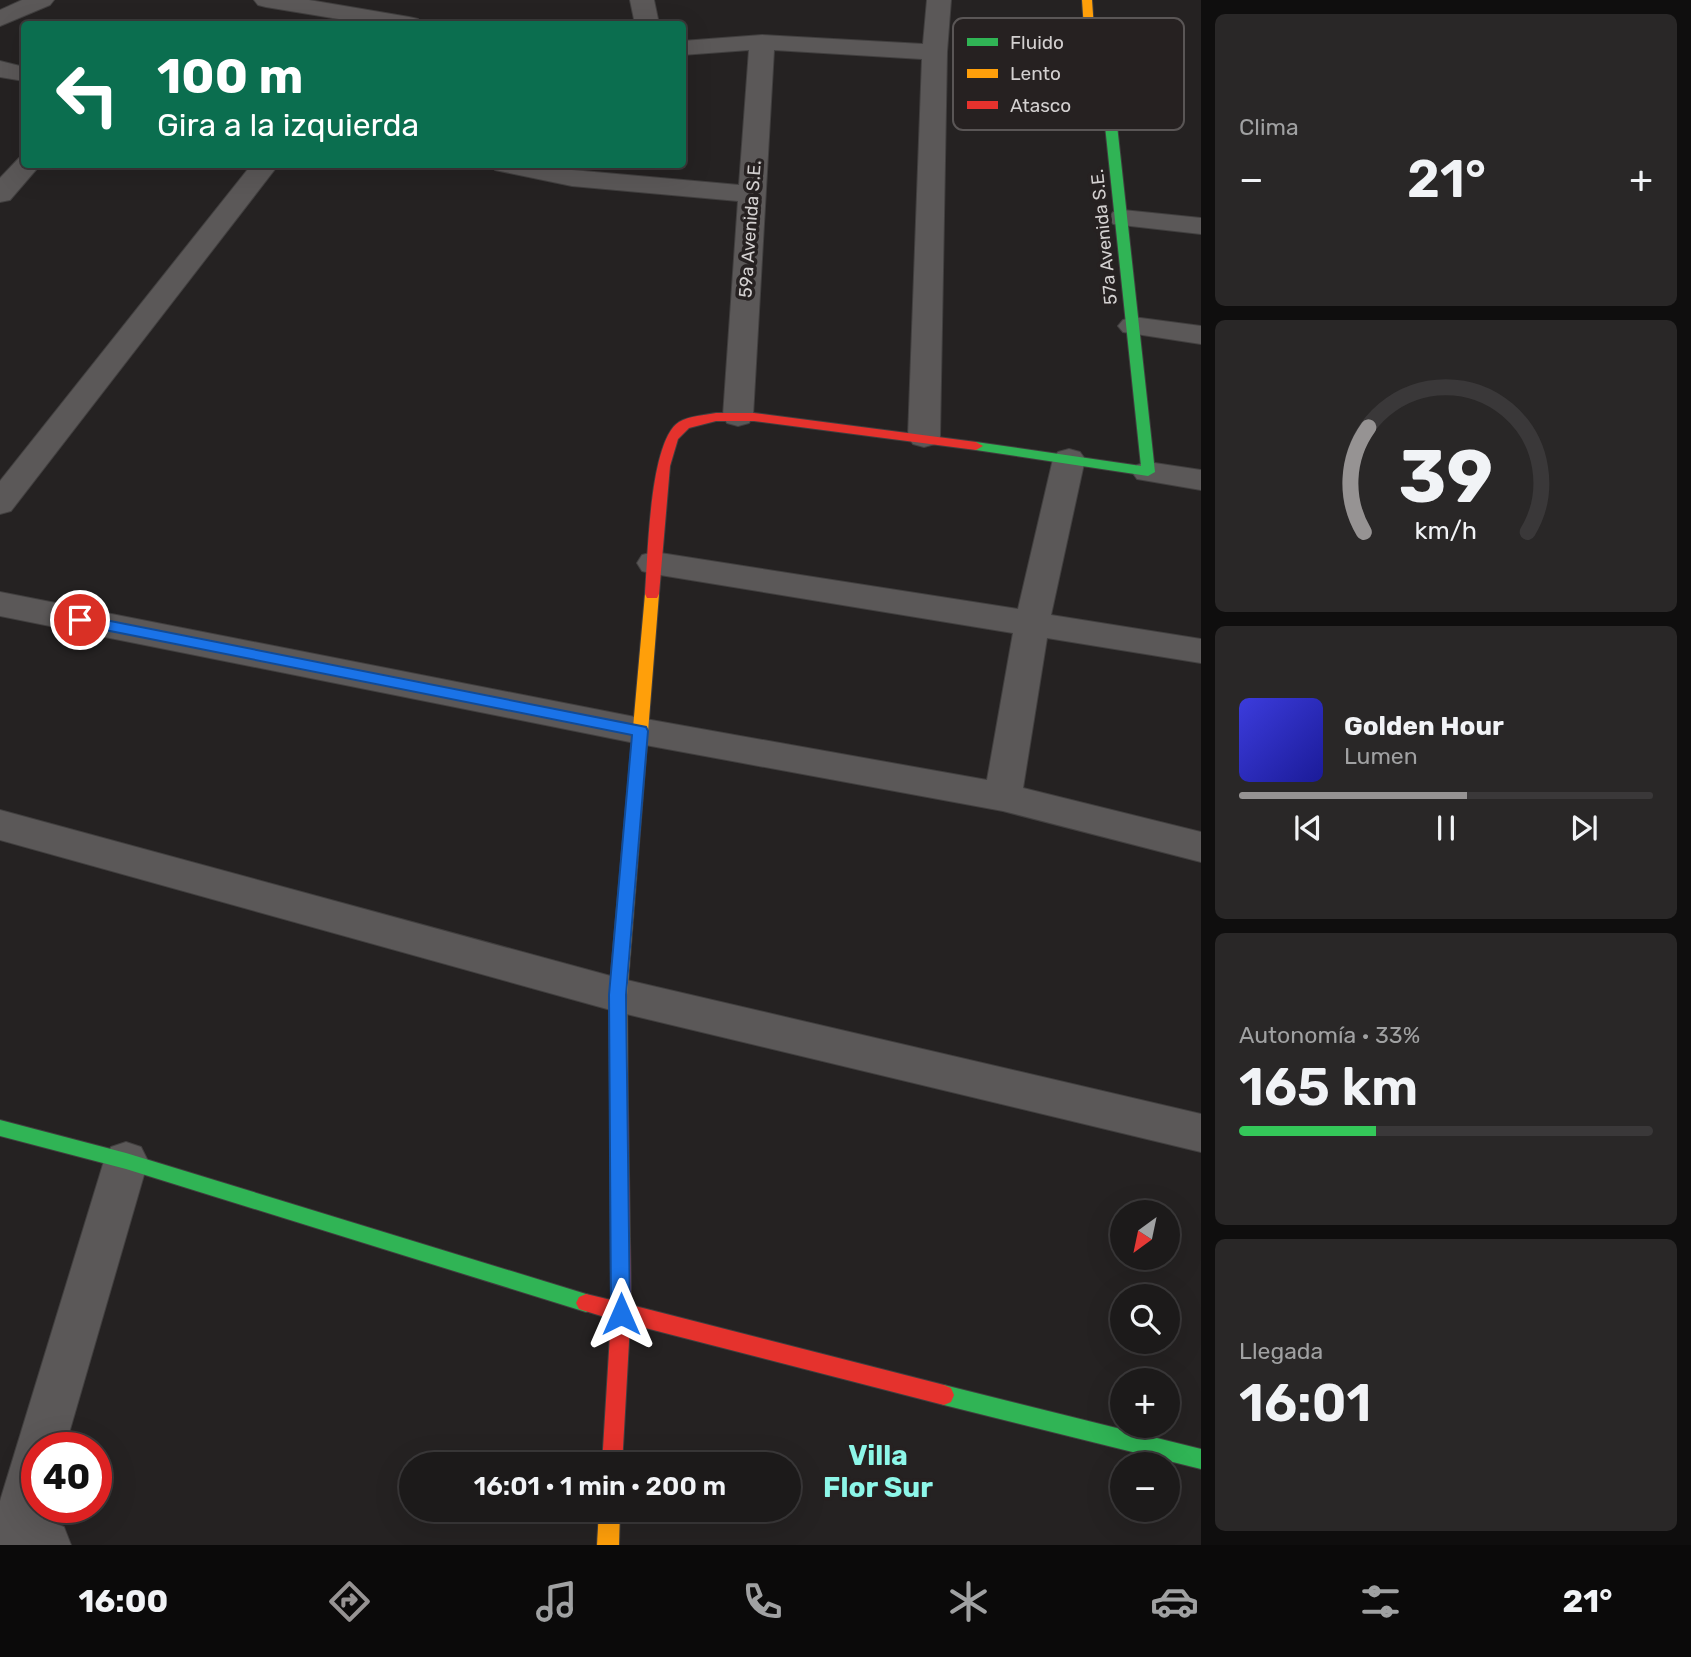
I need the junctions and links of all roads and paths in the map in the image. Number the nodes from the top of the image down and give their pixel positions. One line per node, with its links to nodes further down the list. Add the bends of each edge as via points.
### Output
1 (42, 0): 7 (street)
2 (266, 0): 8 (street)
3 (642, 0): 9 (street)
4 (939, 0): 12 (street)
5 (1087, 0): 6 (street, 57a Avenida S.E.)
6 (1088, 18)
7 (0, 19)
8 (391, 21)
9 (646, 21)
10 (762, 42): 11 (street); 12 (street); 21 (street, 59a Avenida S.E.)
11 (686, 48)
12 (935, 52): 27 (street)
13 (0, 69): 14 (street)
14 (21, 73)
15 (1112, 130): 22 (street, 57a Avenida S.E.)
16 (24, 168): 20 (street)
17 (263, 168): 31 (street)
18 (523, 168): 19 (street, via 572,178)
19 (638, 175): 21 (street)
20 (0, 194)
21 (752, 194): 26 (street, 59a Avenida S.E.)
22 (1123, 218): 23 (street); 24 (street, 57a Avenida S.E.)
23 (1201, 226)
24 (1133, 326): 25 (street); 29 (street, 57a Avenida S.E.)
25 (1201, 335)
26 (738, 416): 27 (street); 32 (street, via 707,418 683,426 671,438 663,466)
27 (924, 437): 28 (street)
28 (1069, 460): 29 (street); 34 (street)
29 (1148, 472): 30 (street)
30 (1201, 480)
31 (0, 503)
32 (654, 563): 34 (street); 36 (street)
33 (0, 604): 36 (street)
34 (1032, 622): 35 (street); 37 (street)
35 (1201, 651)
36 (640, 731): 37 (street); 40 (street)
37 (1003, 797): 39 (street)
38 (0, 825): 40 (street)
39 (1201, 847)
40 (618, 995): 42 (street); 44 (street)
41 (0, 1128): 43 (street)
42 (1201, 1133)
43 (126, 1161): 44 (street); 45 (street)
44 (621, 1314): 46 (street); 47 (street)
45 (45, 1432)
46 (613, 1452)
47 (1201, 1459)
48 (609, 1522): 49 (street)
49 (608, 1545)

